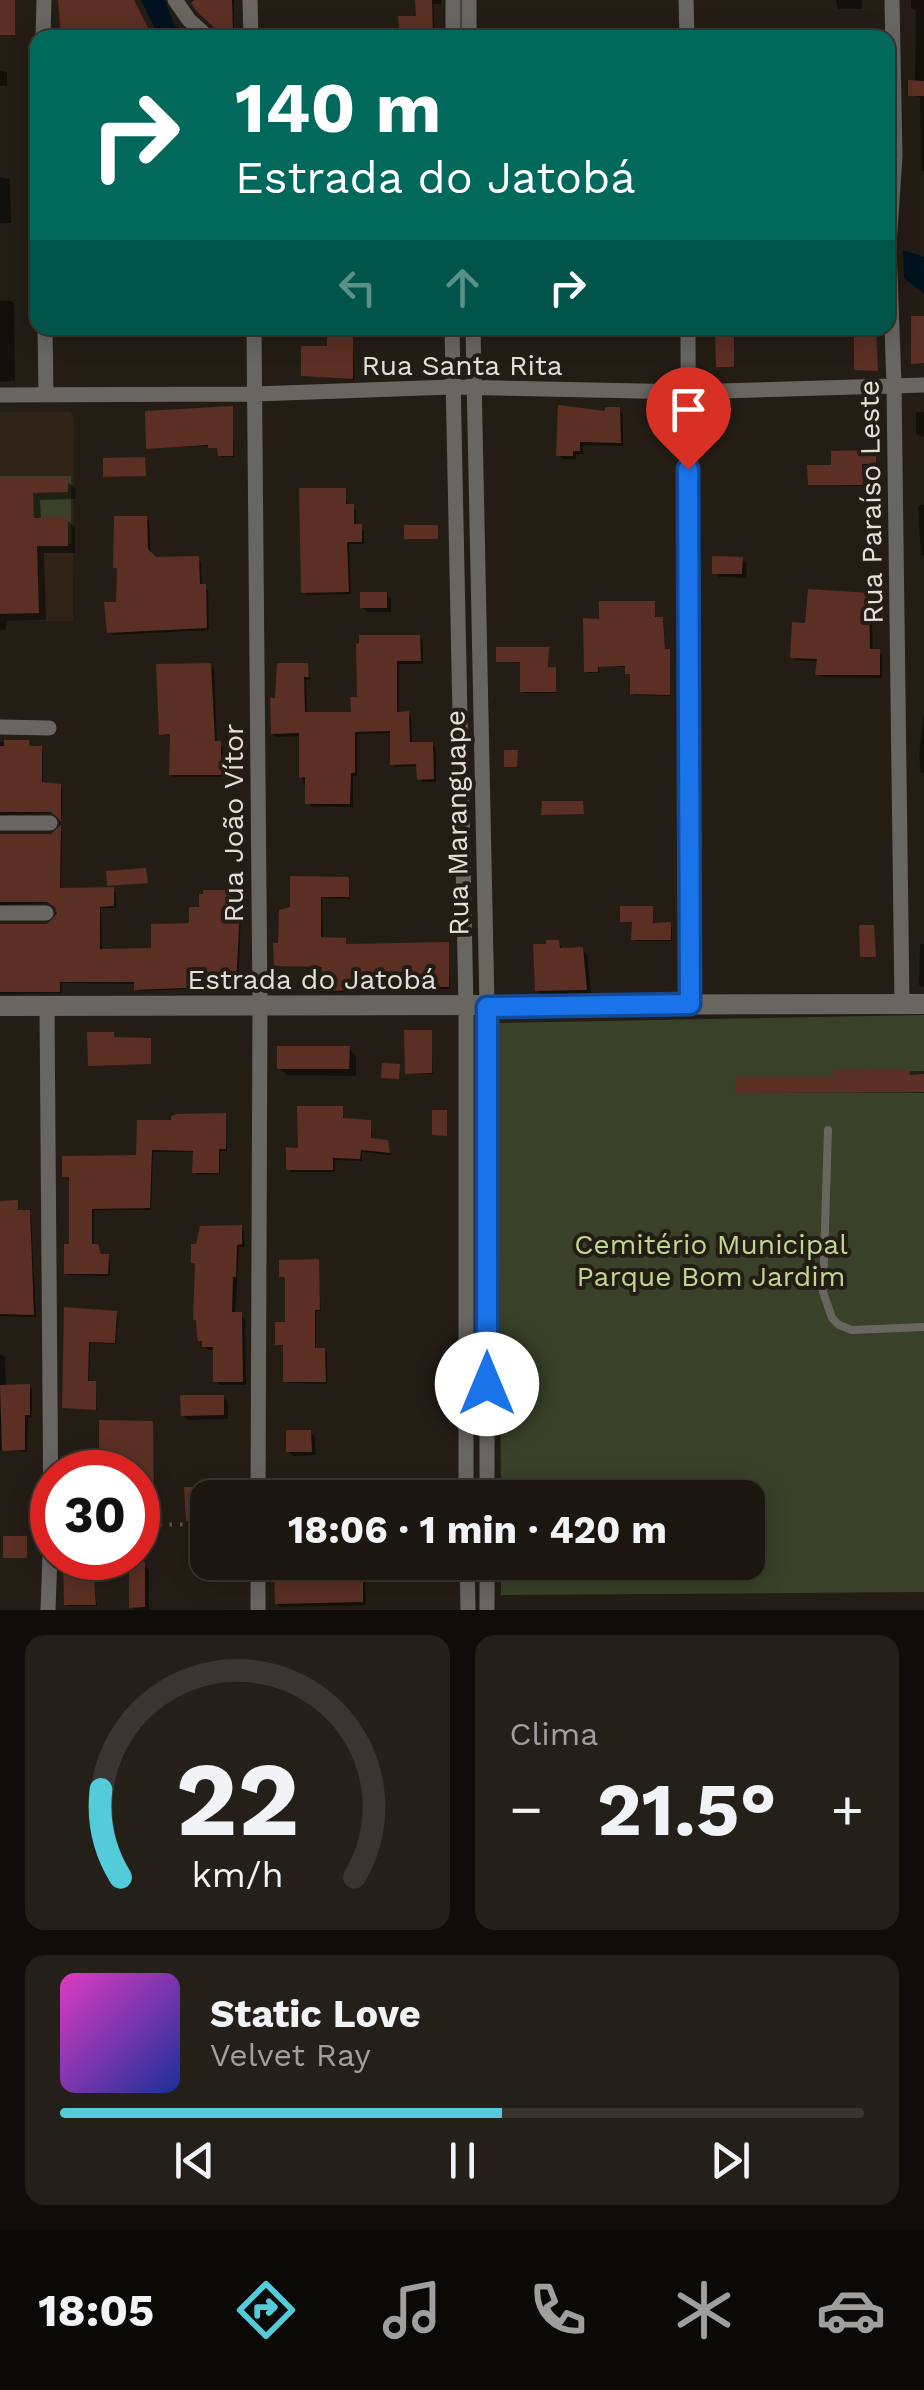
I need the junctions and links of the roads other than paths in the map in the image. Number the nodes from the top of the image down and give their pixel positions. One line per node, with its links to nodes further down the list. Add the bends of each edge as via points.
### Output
1 (44, 0): 8 (street)
2 (175, 0): 9 (street)
3 (250, 0): 10 (street)
4 (453, 0): 11 (street)
5 (469, 0): 12 (street)
6 (686, 0): 13 (street)
7 (892, 0): 14 (street, Rua Paraíso Leste)
8 (44, 30)
9 (200, 30)
10 (250, 30)
11 (453, 30)
12 (470, 30)
13 (687, 30)
14 (893, 30)
15 (45, 335): 28 (street)
16 (254, 335): 26 (street, Rua João Vítor)
17 (452, 335): 23 (street, Rua Maranguape)
18 (472, 335): 24 (street, Rua Maranguape)
19 (688, 335): 25 (street)
20 (893, 335): 21 (street, Rua Paraíso Leste)
21 (894, 385): 22 (street, Rua Santa Rita); 25 (street, Rua Santa Rita); 36 (street, Rua Paraíso Leste)
22 (924, 385)
23 (452, 387): 24 (street, Rua Santa Rita); 26 (street, Rua Santa Rita); 41 (street, Rua Maranguape)
24 (473, 388): 25 (street, Rua Santa Rita); 41 (street, Rua Maranguape)
25 (688, 392): 35 (street)
26 (255, 394): 28 (street, Rua Santa Rita); 38 (street, Rua João Vítor)
27 (0, 395): 28 (street, Rua Santa Rita)
28 (46, 395)
29 (0, 727): 30 (street)
30 (50, 728)
31 (50, 822): 32 (street)
32 (0, 824)
33 (0, 913): 34 (street)
34 (46, 913)
35 (690, 1004): 36 (street, Estrada do Jatobá); 41 (street, Estrada do Jatobá)
36 (902, 1004): 37 (street, Estrada do Jatobá)
37 (924, 1004)
38 (260, 1005): 40 (street, Estrada do Jatobá); 41 (street, Estrada do Jatobá); 44 (street, Rua João Vítor)
39 (0, 1006): 40 (street, Estrada do Jatobá)
40 (47, 1006): 50 (street)
41 (477, 1007): 45 (street, Rua Maranguape); 46 (street, Rua Maranguape)
42 (828, 1130): 43 (lane, via 823,1292 832,1318 852,1330)
43 (924, 1327)
44 (258, 1480)
45 (466, 1480)
46 (487, 1480)
47 (258, 1580): 51 (street)
48 (467, 1580): 52 (street)
49 (487, 1580): 53 (street)
50 (48, 1610)
51 (258, 1610)
52 (468, 1610)
53 (487, 1610)

